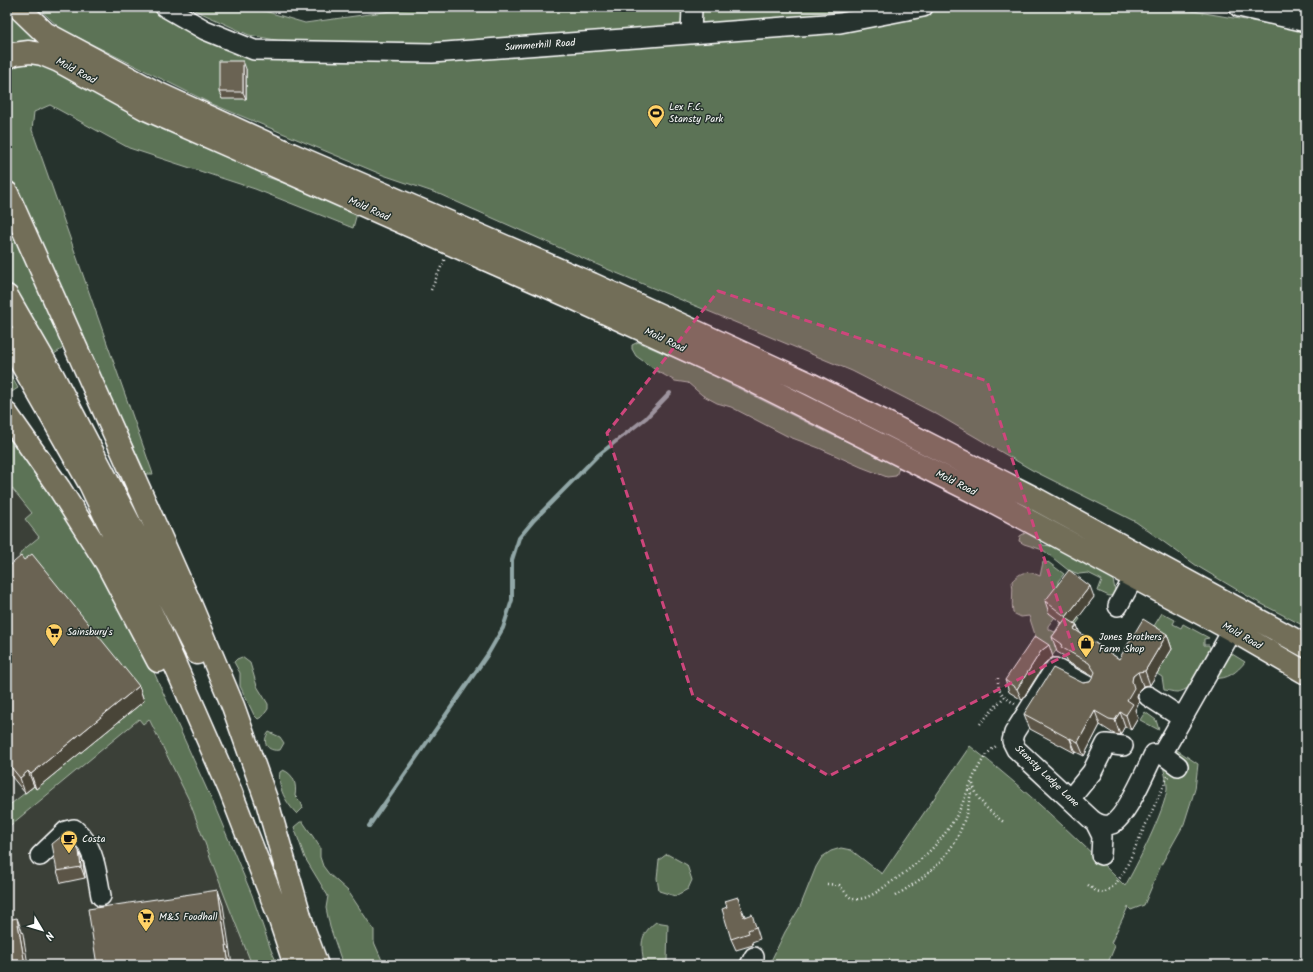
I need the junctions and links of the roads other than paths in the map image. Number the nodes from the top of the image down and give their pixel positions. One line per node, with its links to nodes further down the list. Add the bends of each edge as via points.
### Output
1 (18, 7): 10 (main road, Mold Road, via 45,33 154,92)
2 (165, 7): 7 (street, Summerhill Road, via 205,30 254,50 432,54)
3 (692, 7): 7 (street)
4 (923, 7): 7 (street, Summerhill Road, via 840,23)
5 (1239, 7): 6 (street)
6 (1306, 22)
7 (692, 34)
8 (7, 58): 11 (main road, Mold Road, via 14,54 29,52 59,61 146,110)
9 (7, 193): 32 (main road, via 189,601 233,706 267,802)
10 (459, 225): 11 (street); 15 (main road, Mold Road, via 810,384 1032,497)
11 (451, 245): 16 (main road, Mold Road, via 750,380 959,484)
12 (7, 296): 32 (main road, via 53,376 202,663)
13 (7, 338): 31 (main road, via 90,484 230,790)
14 (7, 414): 31 (main road, via 59,488 106,562 159,664 214,790)
15 (1145, 558): 16 (street); 18 (main road, Mold Road)
16 (1134, 577): 17 (street); 19 (main road, Mold Road)
17 (1118, 606)
18 (1244, 611): 19 (street); 20 (main road, Mold Road)
19 (1232, 630): 21 (main road, Mold Road); 24 (street)
20 (1306, 646)
21 (1306, 673)
22 (1089, 687): 26 (street, Stansty Lodge Lane, via 1062,662 1052,670 1014,733 1012,741 1016,749)
23 (1148, 696): 24 (street)
24 (1182, 718): 27 (street, via 1162,758 1120,818 1106,825)
25 (1123, 746): 26 (street, via 1106,744 1092,772)
26 (1070, 800): 27 (street, Stansty Lodge Lane)
27 (1095, 822): 28 (street, via 1102,836)
28 (1101, 855)
29 (40, 856): 30 (street, via 66,831 74,829 88,843 95,862)
30 (101, 896)
31 (277, 911): 33 (main road)
32 (302, 923): 34 (main road)
33 (295, 965)
34 (317, 965)

